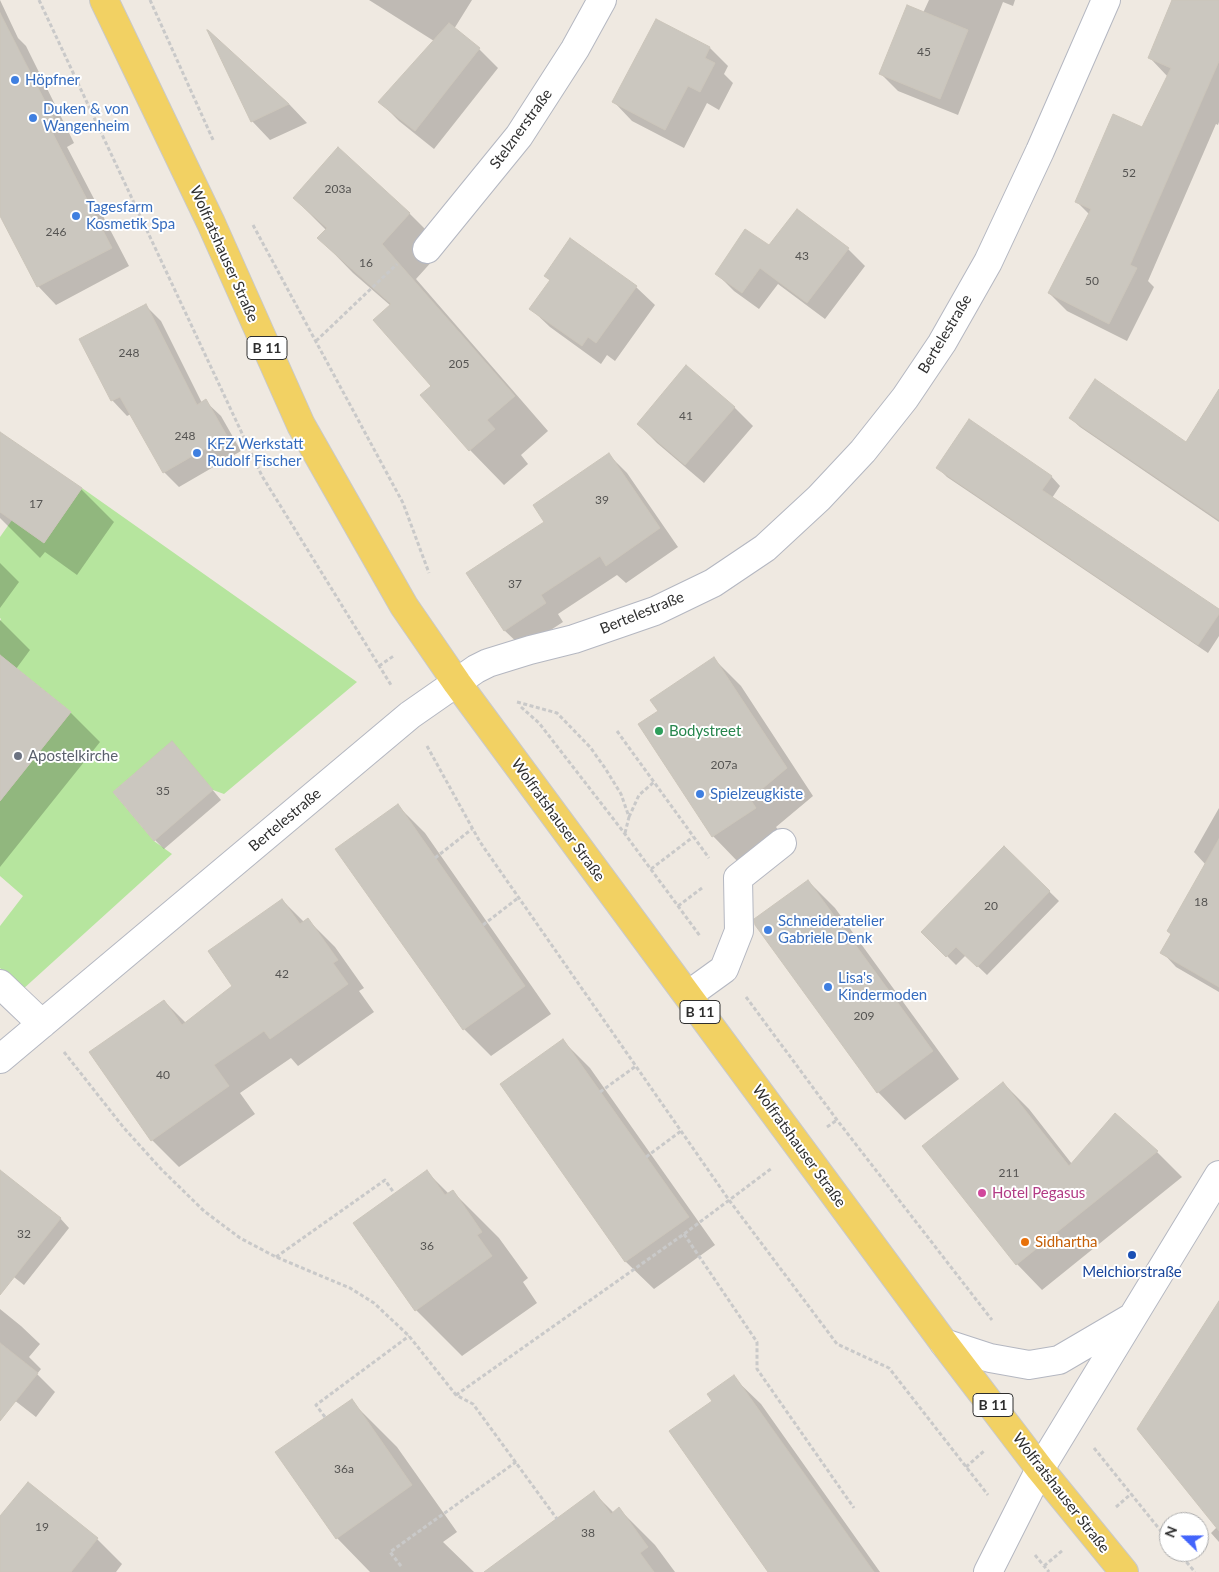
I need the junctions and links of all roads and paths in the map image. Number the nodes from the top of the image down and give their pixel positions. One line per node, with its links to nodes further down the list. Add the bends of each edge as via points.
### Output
1 (39, 0): 12 (path, via 262,476)
2 (104, 0): 11 (main road, Wolfratshauser Straße / B 11, via 211,223 301,425 404,606)
3 (150, 0): 6 (path)
4 (602, 0): 8 (street, Stelznerstraße, via 576,49 519,136)
5 (1106, 0): 11 (street, Bertelestraße, via 988,262 951,327 904,398 863,451 819,498 765,548 714,582 655,611 574,639 488,663)
6 (217, 149)
7 (250, 218): 9 (path)
8 (427, 249): 9 (path, via 406,256)
9 (316, 341): 10 (path, via 403,503)
10 (419, 543)
11 (456, 682): 12 (street, Bertelestraße); 29 (main road, Wolfratshauser Straße / B 11)
12 (410, 715): 16 (path); 30 (street, Bertelestraße)
13 (617, 731): 14 (path)
14 (654, 782): 15 (path, via 639,795); 18 (path)
15 (629, 817): 17 (path); 17 (path, via 621,794 605,768 590,747 557,713 515,702 539,723)
16 (472, 829): 20 (path); 24 (path)
17 (625, 834): 22 (path)
18 (693, 837): 21 (path); 22 (path)
19 (782, 843): 27 (street, via 738,878 739,930)
20 (435, 858)
21 (709, 859)
22 (651, 869): 25 (path)
23 (706, 885): 25 (path)
24 (518, 898): 26 (path); 32 (path)
25 (678, 906): 27 (path)
26 (483, 925)
27 (724, 969): 29 (street); 34 (path)
28 (0, 984): 30 (street)
29 (688, 995): 36 (main road, Wolfratshauser Straße / B 11)
30 (42, 1024): 31 (street, Bertelestraße); 42 (path, via 124,1128 167,1175 204,1211 240,1238)
31 (0, 1059)
32 (636, 1066): 33 (path); 35 (path)
33 (600, 1092)
34 (837, 1120): 36 (path); 44 (path)
35 (681, 1132): 37 (path); 40 (path)
36 (799, 1148): 40 (path); 46 (main road, Wolfratshauser Straße / B 11)
37 (646, 1157)
38 (1219, 1174): 43 (street)
39 (394, 1194): 42 (path, via 384,1180)
40 (729, 1200): 41 (path); 54 (path, via 837,1344 889,1368)
41 (684, 1234): 47 (path); 52 (path, via 758,1342 757,1369)
42 (276, 1258): 45 (path, via 350,1288 374,1304)
43 (1132, 1317): 46 (street, via 1059,1360 1029,1365 990,1358); 49 (street)
44 (992, 1321)
45 (409, 1336): 47 (path); 48 (path, via 316,1405)
46 (944, 1343): 51 (main road, Wolfratshauser Straße / B 11)
47 (456, 1395): 50 (path, via 473,1404)
48 (325, 1417)
49 (1070, 1419): 51 (street); 55 (path)
50 (516, 1462): 53 (path); 57 (path, via 390,1552)
51 (1040, 1468): 54 (street); 61 (main road, Wolfratshauser Straße / B 11)
52 (854, 1508)
53 (557, 1519)
54 (1011, 1524): 59 (street)
55 (1159, 1529)
56 (1186, 1562): 62 (path)
57 (401, 1566)
58 (1044, 1566): 60 (path)
59 (988, 1572)
60 (1049, 1572)
61 (1124, 1572)
62 (1194, 1572)

